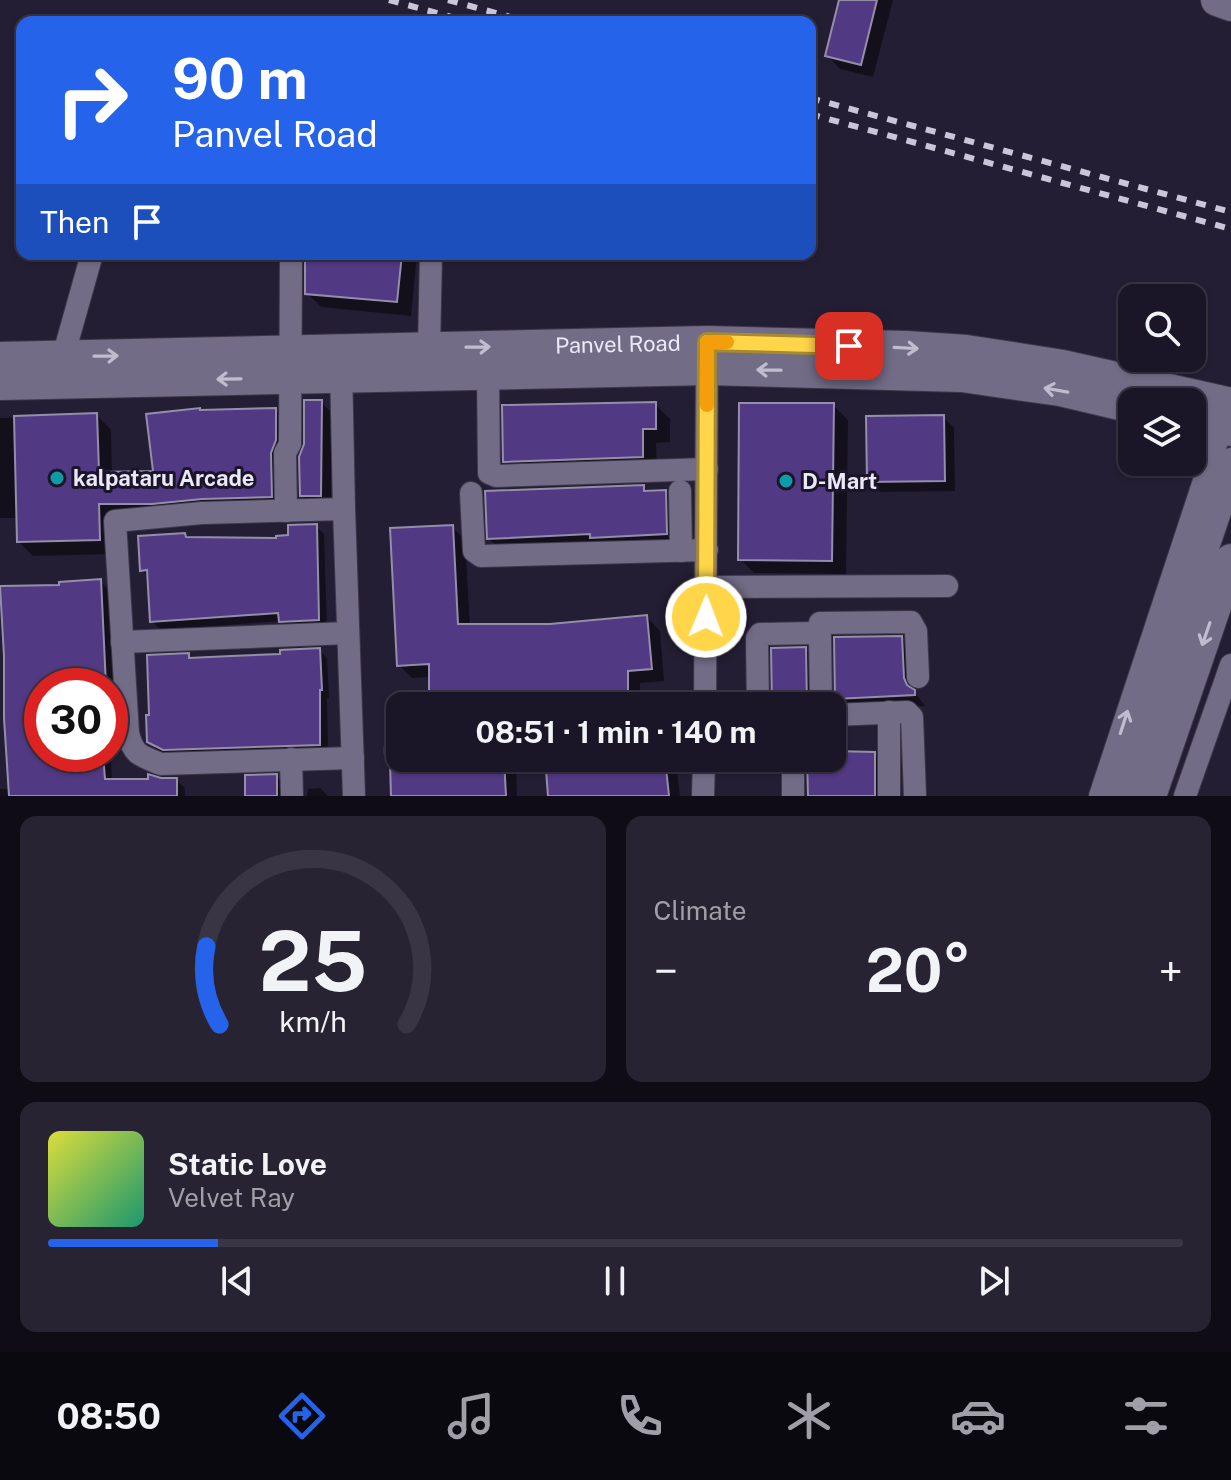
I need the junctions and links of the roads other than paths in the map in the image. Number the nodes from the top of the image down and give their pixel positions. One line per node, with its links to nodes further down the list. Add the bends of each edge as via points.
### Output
1 (1217, 0): 2 (street)
2 (1231, 5)
3 (90, 260): 8 (street)
4 (291, 260): 11 (street)
5 (431, 260): 6 (street)
6 (429, 348): 7 (street, Panvel Road, one-way to 7); 10 (street, Panvel Road)
7 (707, 355): 12 (street, Panvel Road); 14 (street, Panvel Road, one-way to 7, via 962,376); 15 (street, Panvel Road, one-way to 15, via 906,347 966,351 1063,366); 17 (street)
8 (63, 357): 9 (street, Panvel Road); 11 (street, Panvel Road, one-way to 11)
9 (0, 358)
10 (342, 363): 11 (street, Panvel Road); 12 (street, Panvel Road); 20 (street)
11 (290, 365): 13 (street, Panvel Road, one-way to 13); 21 (street)
12 (488, 373): 17 (street, via 489,473)
13 (0, 384)
14 (1118, 404)
15 (1221, 417): 48 (street, one-way to 15)
16 (1231, 464): 49 (street)
17 (707, 469): 22 (street)
18 (680, 491): 23 (street)
19 (471, 493): 23 (street, via 474,551 481,556)
20 (344, 509): 21 (street); 28 (street)
21 (286, 511): 29 (street, via 115,521)
22 (707, 550): 23 (street); 26 (street)
23 (681, 551)
24 (1231, 560): 50 (street, one-way to 50)
25 (947, 586): 27 (street)
26 (707, 587): 27 (street); 32 (street)
27 (821, 587): 31 (street, via 820,627 911,622)
28 (348, 633): 29 (street); 38 (street)
29 (122, 642): 39 (street, via 128,733 141,756 161,764)
30 (1231, 665): 37 (street)
31 (918, 677)
32 (705, 692)
33 (758, 692): 34 (street, via 760,634 815,633 820,636)
34 (821, 692)
35 (889, 712): 36 (street); 46 (street); 47 (street, via 912,717)
36 (846, 714)
37 (1221, 725): 51 (street)
38 (353, 758): 39 (street); 43 (street)
39 (291, 759): 42 (street)
40 (704, 772): 44 (street)
41 (793, 772): 45 (street)
42 (292, 796)
43 (354, 796)
44 (703, 796)
45 (793, 796)
46 (889, 796)
47 (915, 796)
48 (1100, 796)
49 (1119, 796)
50 (1150, 796)
51 (1185, 796)

